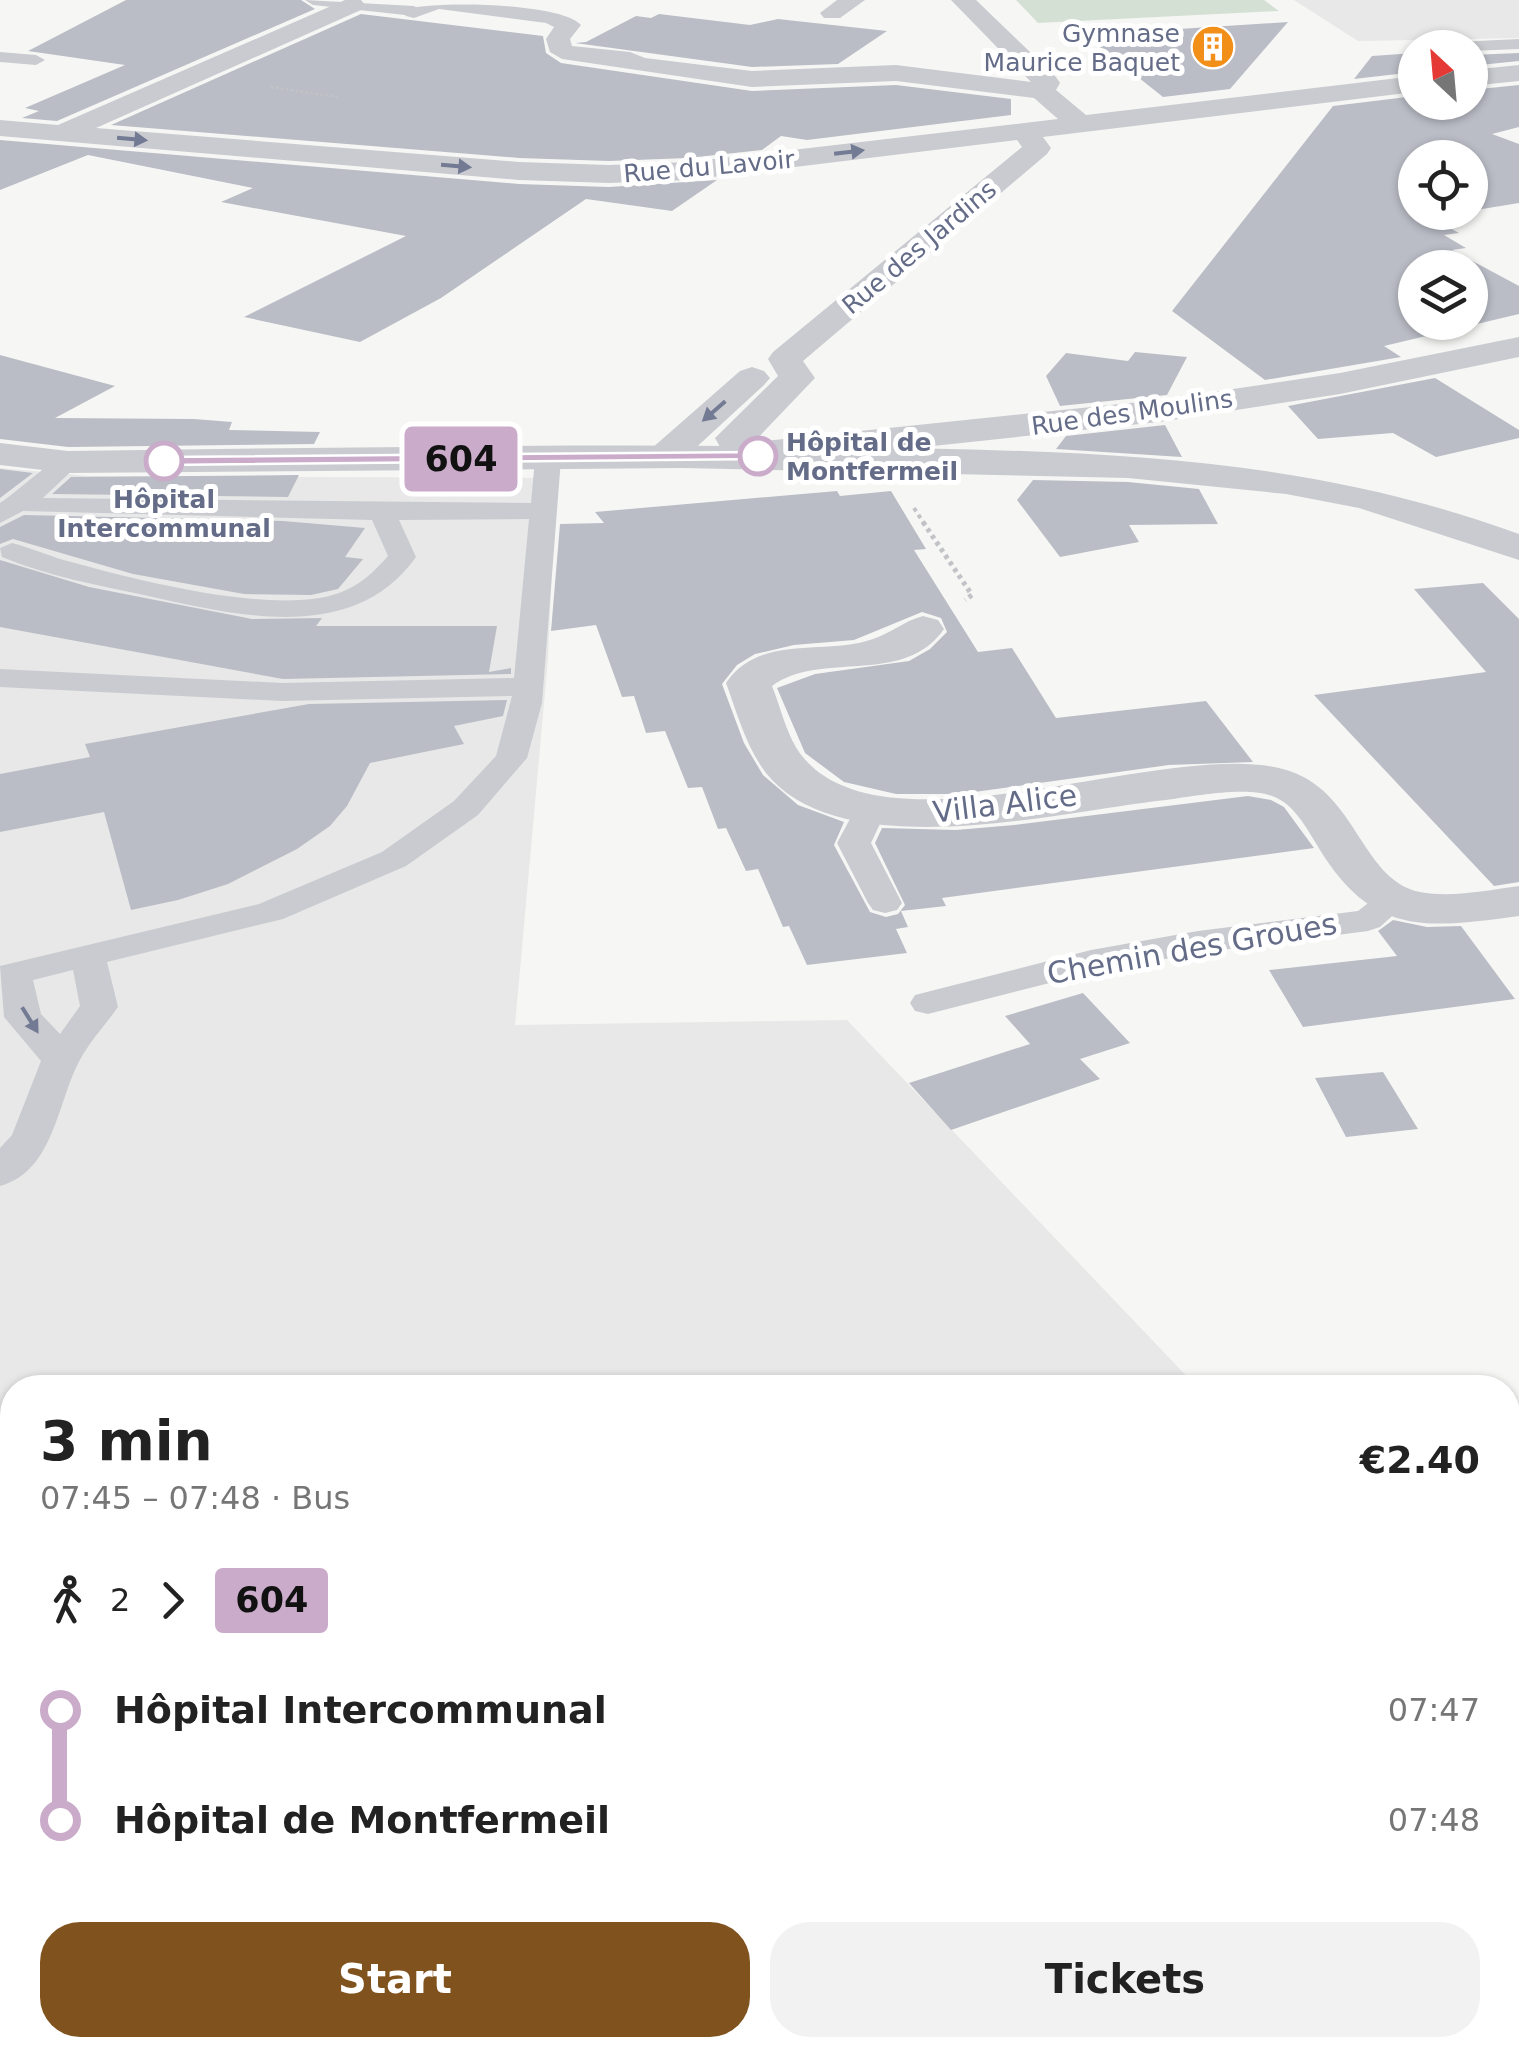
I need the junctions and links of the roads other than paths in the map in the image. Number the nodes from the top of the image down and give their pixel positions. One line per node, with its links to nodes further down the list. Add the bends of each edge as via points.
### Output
1 (312, 0): 3 (lane)
2 (963, 0): 12 (street, via 1046,83)
3 (354, 4): 4 (lane); 16 (street)
4 (430, 5): 12 (street, via 551,18 569,25 558,39 562,52 639,66 752,79 896,73)
5 (1519, 44): 6 (lane)
6 (1488, 45)
7 (0, 57): 8 (lane)
8 (36, 60)
9 (1519, 73): 10 (street)
10 (1488, 76)
11 (1398, 86): 13 (street, Rue du Lavoir)
12 (1042, 91): 13 (street)
13 (1080, 124): 15 (street, Rue du Lavoir)
14 (0, 128): 16 (street, Rue du Lavoir)
15 (1024, 131): 16 (street, Rue du Lavoir, one-way to 15, via 609,174 688,171); 18 (street, Rue des Jardins, via 1037,148)
16 (62, 133)
17 (1519, 347): 19 (street, Rue des Moulins)
18 (776, 364): 21 (street, via 797,378 734,438); 22 (street, Rue des Jardins, one-way to 22)
19 (881, 453): 21 (street); 28 (street, via 1220,471 1392,505)
20 (0, 454): 24 (street)
21 (742, 455): 22 (street)
22 (664, 457): 23 (street)
23 (548, 459): 24 (street); 25 (lane)
24 (48, 485): 26 (lane); 27 (lane); 29 (lane)
25 (544, 510): 26 (lane); 32 (lane)
26 (382, 512): 29 (lane, via 402,557 393,571 363,594 297,609 242,608 48,567)
27 (0, 515)
28 (1519, 548)
29 (6, 551)
30 (923, 629): 34 (street, Villa Alice, via 882,650 766,667 748,683 786,768 821,794)
31 (0, 678): 32 (lane, via 282,692)
32 (530, 687): 38 (lane, via 511,758 466,808 394,859 271,912)
33 (1276, 780): 34 (street, Villa Alice, via 1223,777 931,816); 35 (street, Chemin des Groues, via 1307,796 1364,881)
34 (870, 811): 37 (lane, via 854,843)
35 (1393, 900): 36 (street, via 1454,910); 40 (lane, Chemin des Groues, via 1368,920 1091,961)
36 (1519, 901)
37 (884, 902)
38 (88, 958): 39 (lane); 41 (lane, via 99,1007)
39 (7, 975): 41 (lane, one-way to 41, via 23,1017)
40 (928, 1003)
41 (61, 1059): 42 (lane, via 30,1140)
42 (0, 1173)

